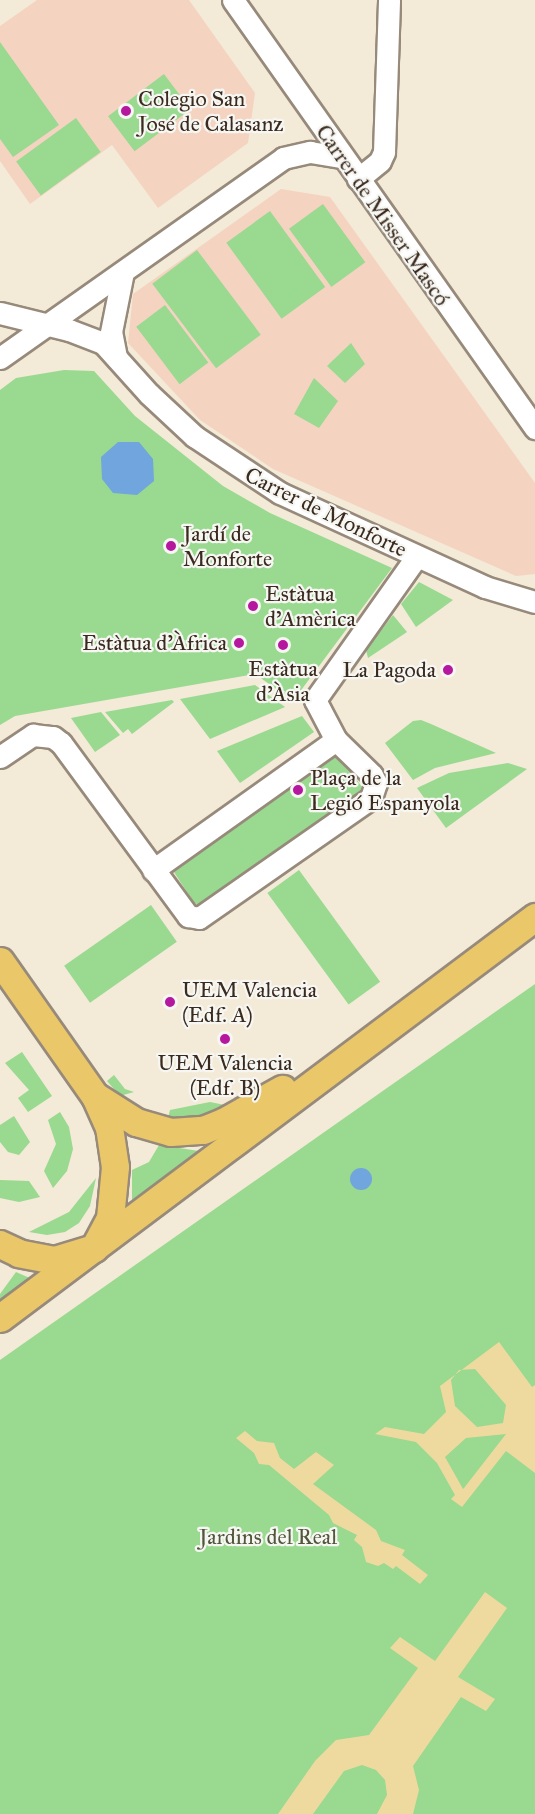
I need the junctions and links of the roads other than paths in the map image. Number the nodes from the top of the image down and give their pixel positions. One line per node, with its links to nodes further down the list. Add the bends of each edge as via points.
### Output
1 (233, 0): 3 (street, Carrer de Misser Mascó)
2 (390, 0): 4 (street, via 384,152 380,161)
3 (342, 157): 4 (street, Carrer de Misser Mascó); 5 (street, via 310,152 283,158)
4 (358, 179): 10 (street, Carrer de Misser Mascó)
5 (123, 272): 7 (street); 8 (street, via 111,332)
6 (0, 314): 7 (street, Carrer de Monforte)
7 (45, 325): 8 (street, Carrer de Monforte, via 103,343); 9 (street)
8 (116, 357): 11 (street, Carrer de Monforte, via 194,436 235,467 280,494)
9 (0, 358)
10 (535, 428)
11 (417, 556): 12 (street, Carrer de Monforte, via 485,587); 13 (street, via 319,691 317,706)
12 (535, 602)
13 (336, 740): 15 (street); 15 (street, via 361,762 376,783 371,798 363,805 199,918 188,916)
14 (0, 757): 15 (street, via 33,735 53,737)
15 (153, 870)
16 (535, 903): 19 (main road)
17 (535, 917): 19 (main road)
18 (535, 927): 19 (main road)
19 (490, 948): 21 (main road)
20 (0, 961): 22 (main road)
21 (349, 1054): 22 (main road, via 203,1130 171,1132 152,1128); 24 (main road)
22 (94, 1096): 24 (main road, via 109,1127 115,1167 110,1218)
23 (0, 1244): 24 (main road, via 19,1253 54,1260)
24 (94, 1248): 25 (main road)
25 (0, 1318)

